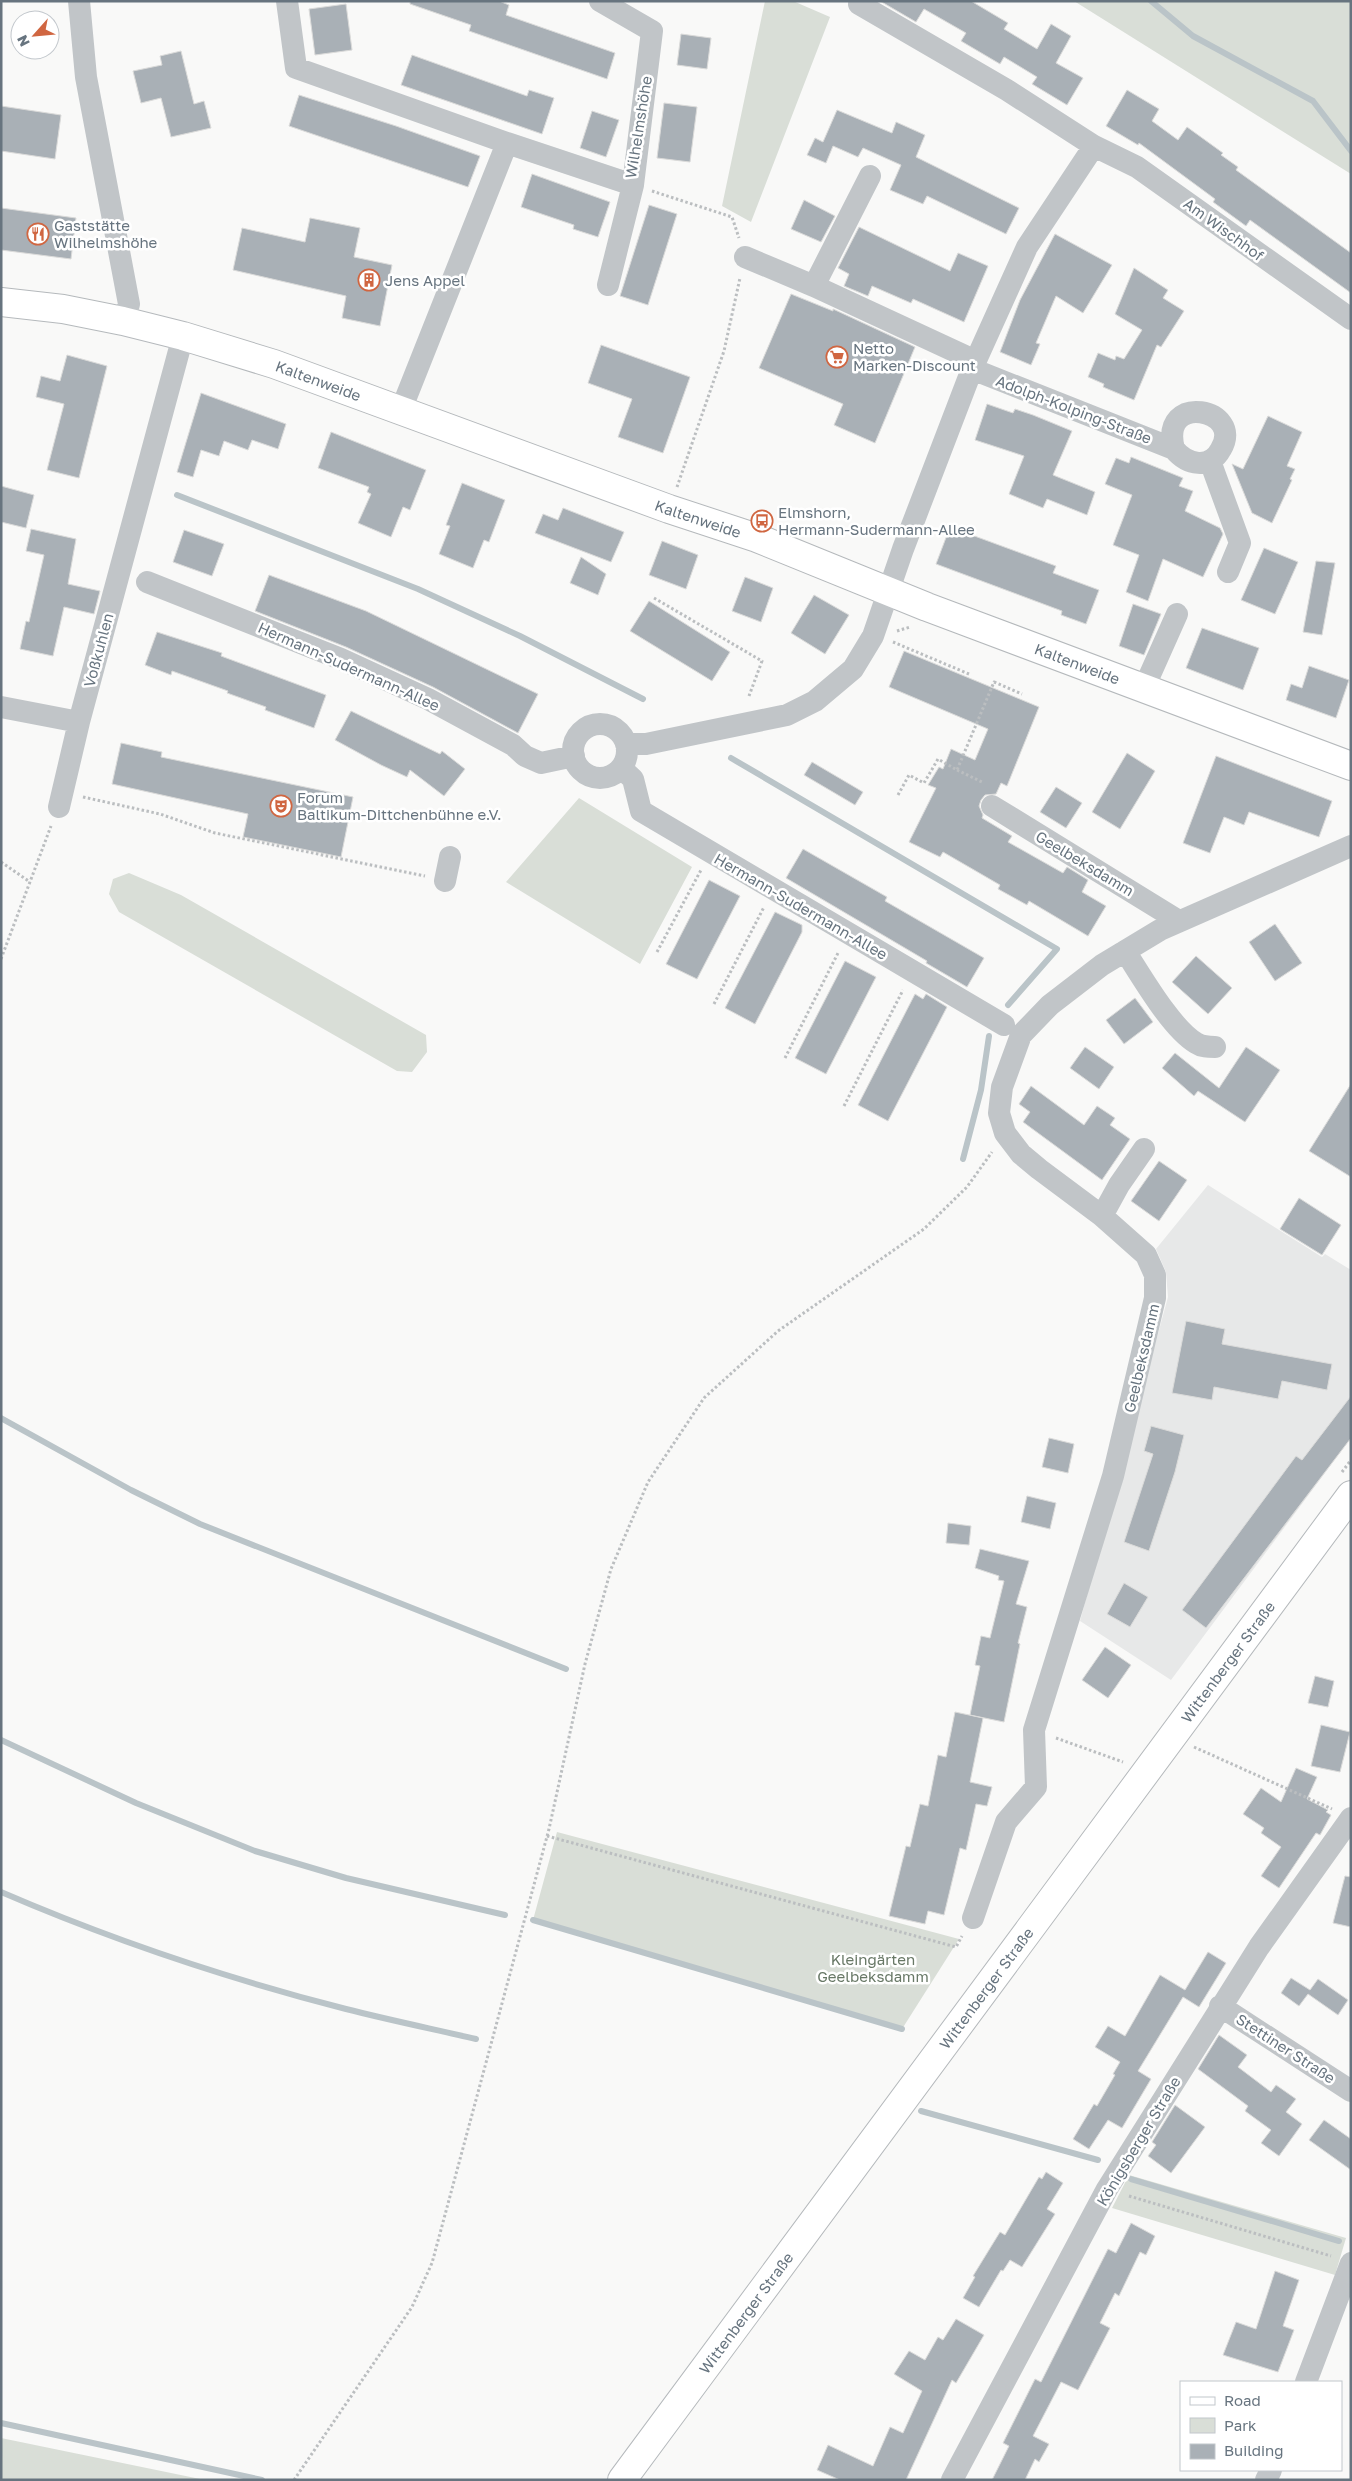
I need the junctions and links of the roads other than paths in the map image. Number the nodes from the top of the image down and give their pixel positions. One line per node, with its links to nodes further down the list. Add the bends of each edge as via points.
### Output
1 (80, 1): 14 (street, via 86,77 129,304)
2 (287, 1): 5 (street, Wilhelmshöhe, via 296,68)
3 (600, 1): 8 (street, Wilhelmshöhe, via 652,30)
4 (859, 4): 6 (street, Am Wischhof)
5 (506, 143): 8 (street, Wilhelmshöhe); 17 (street)
6 (1094, 146): 13 (street, Am Wischhof, via 1137,167); 16 (street, via 1028,247)
7 (870, 176): 11 (street)
8 (633, 185): 10 (street)
9 (745, 256): 11 (street)
10 (608, 285)
11 (814, 286): 16 (street, via 965,356)
12 (1, 302): 14 (main road, Kaltenweide, via 63,309)
13 (1351, 318)
14 (123, 321): 15 (main road, Kaltenweide)
15 (182, 336): 17 (main road, Kaltenweide, via 274,364); 26 (street, Voßkuhlen)
16 (972, 369): 18 (street, Adolph-Kolping-Straße); 22 (street, via 903,549)
17 (401, 410): 22 (main road, Kaltenweide, via 757,538)
18 (1174, 449): 19 (street, Adolph-Kolping-Straße, via 1190,462); 19 (street, Adolph-Kolping-Straße, via 1173,428 1178,419 1197,410 1207,412 1216,417 1225,435 1224,446)
19 (1210, 461): 20 (street, via 1240,543)
20 (1228, 572)
21 (147, 582): 28 (street, Hermann-Sudermann-Allee, via 341,660 428,699 541,763)
22 (890, 592): 24 (main road, Kaltenweide); 27 (street, via 873,636 853,669 815,701 787,715 756,723 646,744)
23 (1177, 614): 24 (street)
24 (1144, 688): 29 (main road, Kaltenweide)
25 (1, 707): 26 (street)
26 (79, 722): 31 (street, Voßkuhlen)
27 (626, 744): 28 (street, via 610,726 594,725 575,740); 30 (street, via 626,757)
28 (574, 756): 30 (street, via 582,772 589,776 606,777)
29 (1351, 766)
30 (621, 768): 38 (street, Hermann-Sudermann-Allee, via 633,779 641,812)
31 (60, 799)
32 (992, 806): 36 (street, Geelbeksdamm)
33 (1351, 846): 36 (street, Geelbeksdamm)
34 (450, 858): 35 (street)
35 (445, 881)
36 (1179, 921): 37 (street, Geelbeksdamm)
37 (1125, 951): 39 (street, via 1183,1032 1197,1044); 41 (street, Geelbeksdamm, via 1050,1004 1020,1035 1002,1087 999,1113 1005,1133 1021,1154)
38 (1004, 1025)
39 (1215, 1046)
40 (1144, 1149): 41 (street)
41 (1102, 1216): 44 (street, Geelbeksdamm, via 1146,1255 1155,1275 1155,1298 1114,1476 1034,1730 1036,1788 1006,1822)
42 (1351, 1495): 49 (main road, Wittenberger Straße)
43 (1344, 1814): 45 (street, Königsberger Straße)
44 (973, 1918)
45 (1220, 2006): 46 (street, Stettiner Straße); 50 (street, Königsberger Straße, via 1107,2189)
46 (1351, 2091)
47 (1341, 2260): 48 (street)
48 (1306, 2381)
49 (622, 2480)
50 (952, 2480)

